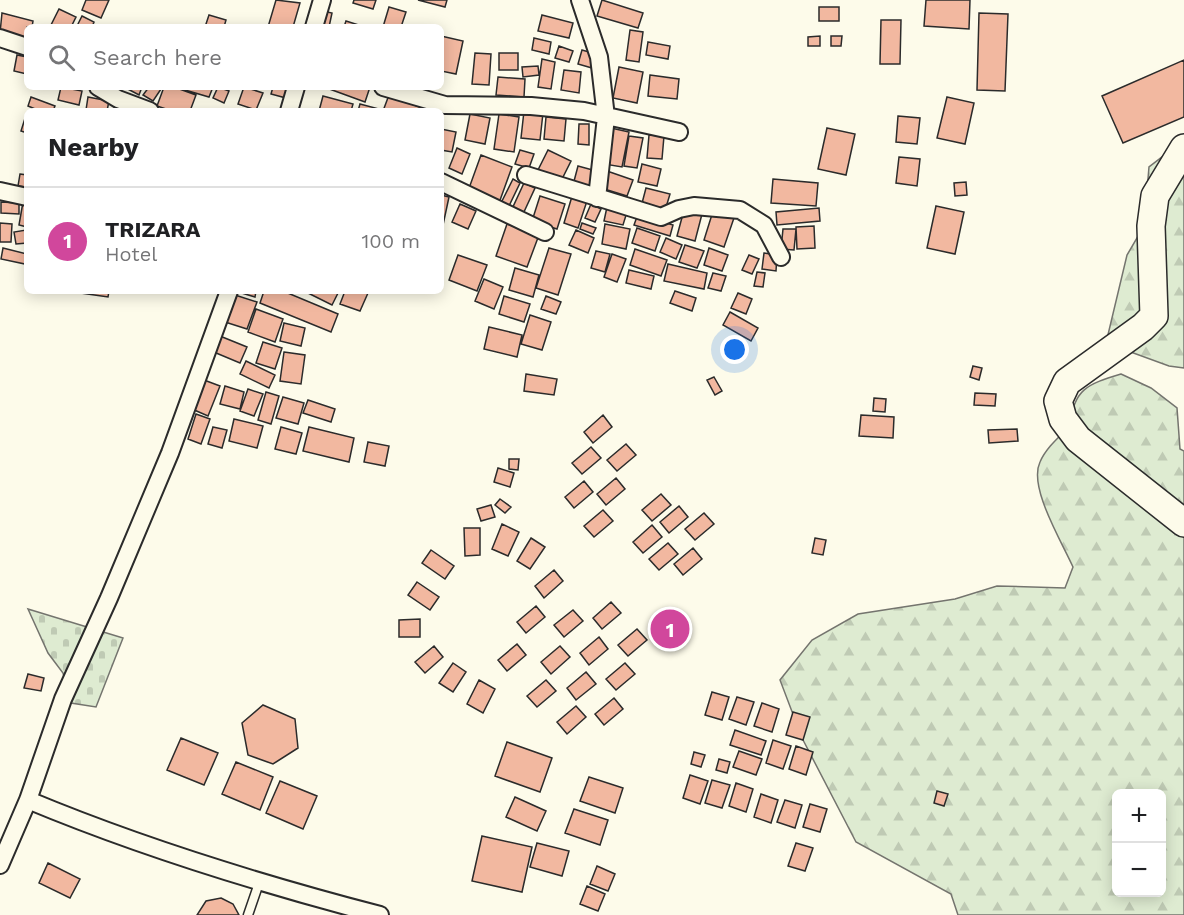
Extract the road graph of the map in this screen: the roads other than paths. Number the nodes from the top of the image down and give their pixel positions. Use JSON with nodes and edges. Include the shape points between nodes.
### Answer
{"nodes":[{"id":1,"x":322,"y":0,"type":"edge"},
{"id":2,"x":580,"y":0,"type":"edge"},
{"id":3,"x":315,"y":24,"type":"edge"},
{"id":4,"x":0,"y":38,"type":"edge"},
{"id":5,"x":24,"y":47,"type":"edge"},
{"id":6,"x":101,"y":90,"type":"edge"},
{"id":7,"x":295,"y":90,"type":"edge"},
{"id":8,"x":393,"y":90,"type":"edge"},
{"id":9,"x":118,"y":105,"type":"edge"},
{"id":10,"x":134,"y":108,"type":"edge"},
{"id":11,"x":291,"y":108,"type":"edge"},
{"id":12,"x":606,"y":117,"type":"junction"},
{"id":13,"x":679,"y":132,"type":"dead end"},
{"id":14,"x":1184,"y":148,"type":"edge"},
{"id":15,"x":526,"y":175,"type":"dead end"},
{"id":16,"x":444,"y":183,"type":"edge"},
{"id":17,"x":0,"y":191,"type":"edge"},
{"id":18,"x":24,"y":196,"type":"edge"},
{"id":19,"x":597,"y":198,"type":"junction"},
{"id":20,"x":545,"y":232,"type":"dead end"},
{"id":21,"x":781,"y":257,"type":"dead end"},
{"id":22,"x":228,"y":294,"type":"edge"},
{"id":23,"x":1184,"y":523,"type":"edge"},
{"id":24,"x":28,"y":800,"type":"junction"},
{"id":25,"x":0,"y":865,"type":"edge"},
{"id":26,"x":259,"y":883,"type":"junction"},
{"id":27,"x":249,"y":915,"type":"edge"},
{"id":28,"x":380,"y":915,"type":"edge"}],
"edges":[{"from":1,"to":3,"type":"street"},
{"from":2,"to":12,"type":"street","via":[[599,57]]},
{"from":4,"to":5,"type":"street"},
{"from":6,"to":9,"type":"street"},
{"from":7,"to":11,"type":"street"},
{"from":8,"to":12,"type":"street","via":[[445,105],[555,108]]},
{"from":9,"to":10,"type":"street"},
{"from":12,"to":13,"type":"street"},
{"from":12,"to":19,"type":"street"},
{"from":14,"to":23,"type":"main road","via":[[1155,196],[1151,226],[1154,316],[1067,382],[1058,401],[1063,420],[1078,440]]},
{"from":15,"to":19,"type":"street"},
{"from":16,"to":20,"type":"street"},
{"from":17,"to":18,"type":"street"},
{"from":19,"to":21,"type":"street","via":[[662,217],[694,206],[740,210],[764,225]]},
{"from":22,"to":24,"type":"street","via":[[170,453],[63,699]]},
{"from":24,"to":25,"type":"street"},
{"from":24,"to":26,"type":"street"},
{"from":26,"to":27,"type":"lane"},
{"from":26,"to":28,"type":"street"}]}
